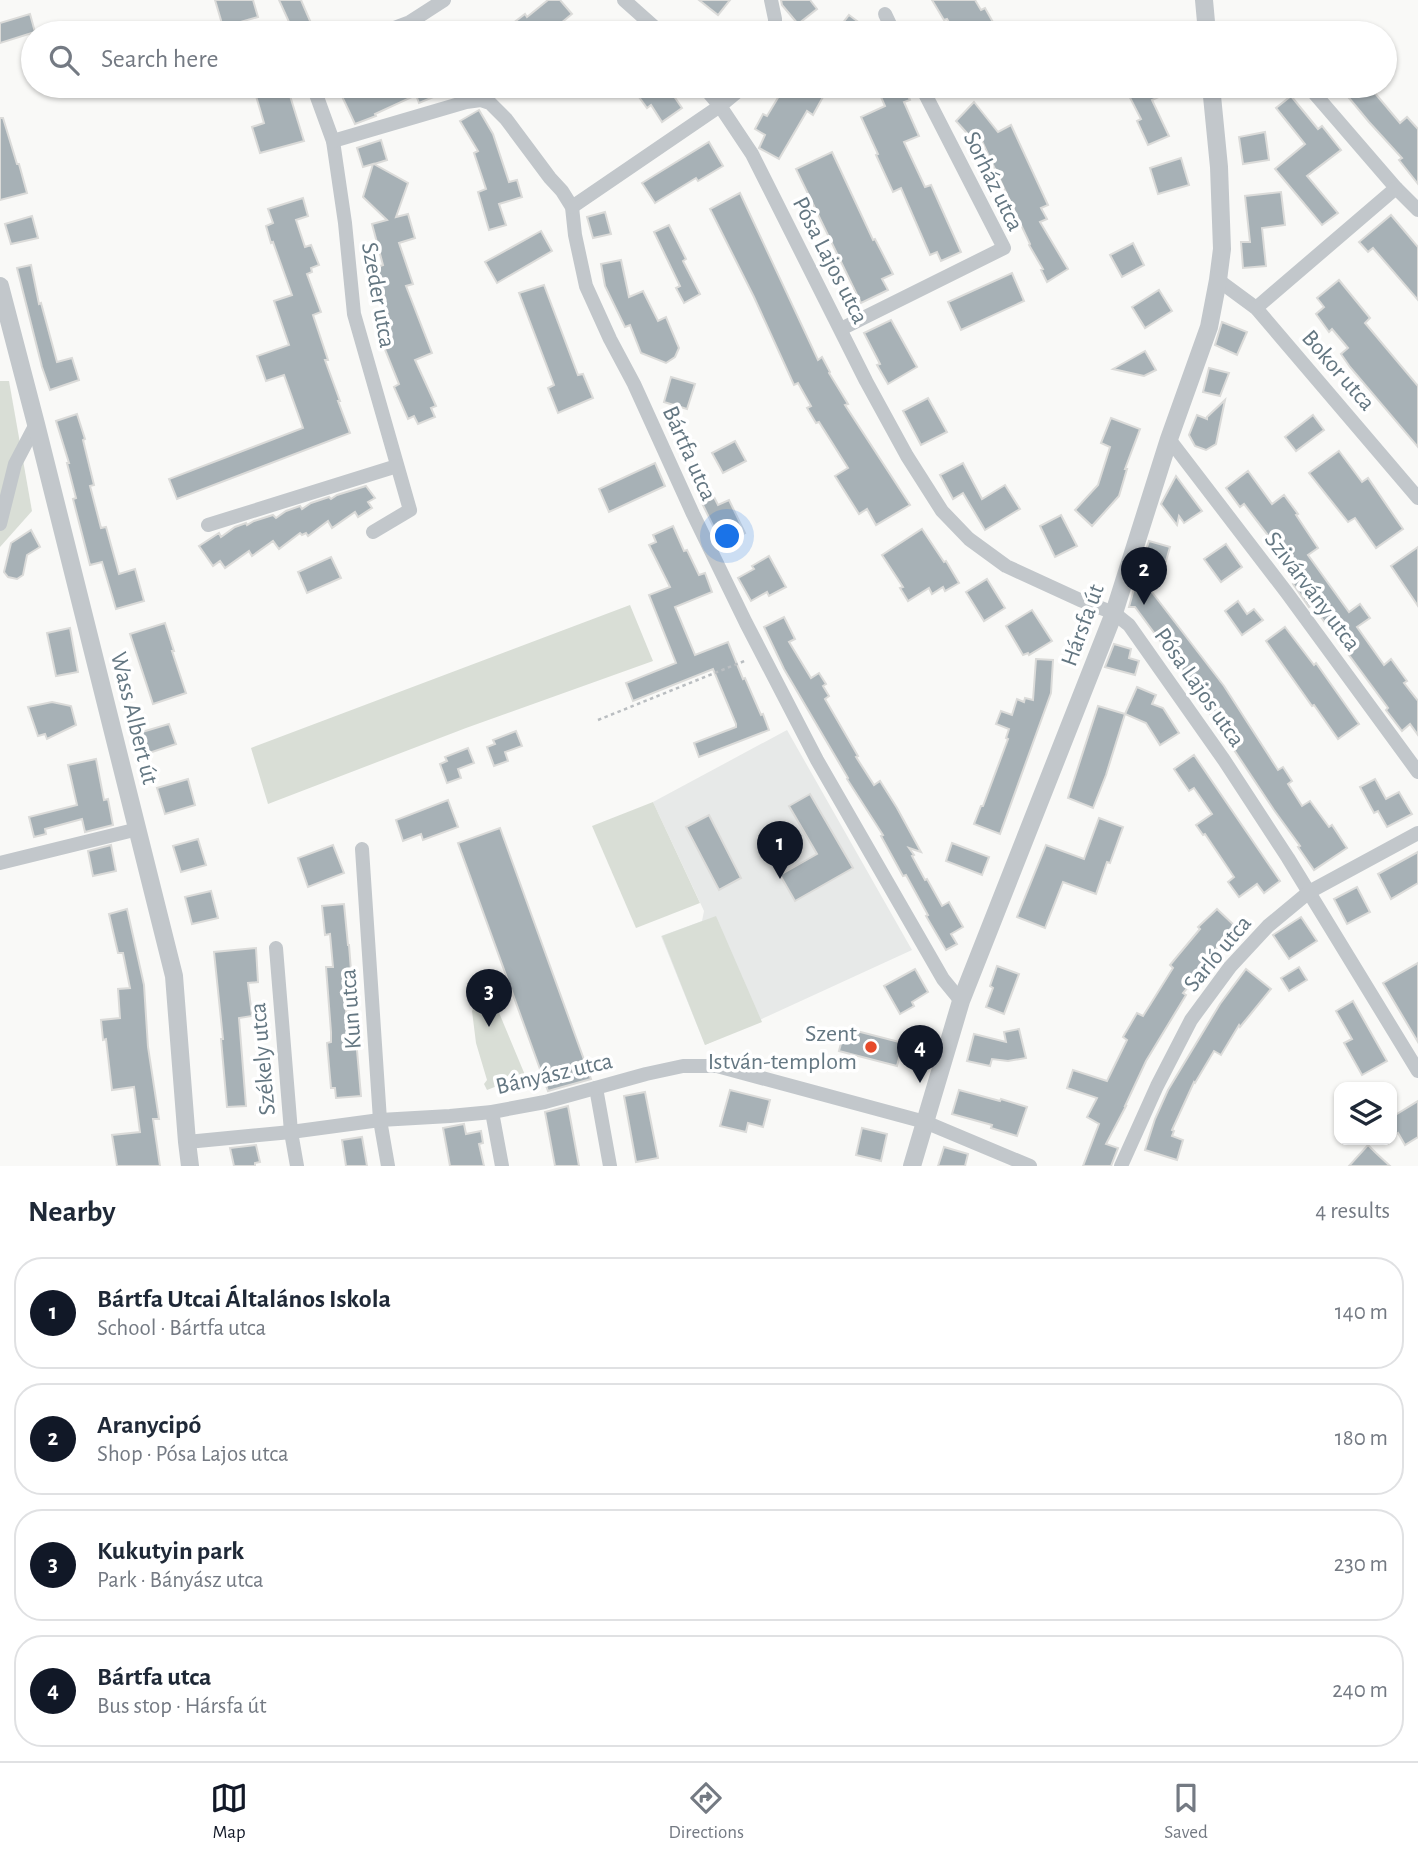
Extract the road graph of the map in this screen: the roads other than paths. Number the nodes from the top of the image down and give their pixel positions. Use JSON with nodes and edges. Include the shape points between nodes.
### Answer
{"nodes":[{"id":1,"x":444,"y":0,"type":"edge"},
{"id":2,"x":624,"y":0,"type":"edge"},
{"id":3,"x":771,"y":0,"type":"edge"},
{"id":4,"x":1204,"y":0,"type":"edge"},
{"id":5,"x":885,"y":14,"type":"dead end"},
{"id":6,"x":412,"y":21,"type":"edge"},
{"id":7,"x":648,"y":21,"type":"edge"},
{"id":8,"x":775,"y":21,"type":"edge"},
{"id":9,"x":888,"y":21,"type":"edge"},
{"id":10,"x":1206,"y":21,"type":"edge"},
{"id":11,"x":317,"y":98,"type":"edge"},
{"id":12,"x":713,"y":98,"type":"edge"},
{"id":13,"x":730,"y":98,"type":"edge"},
{"id":14,"x":927,"y":98,"type":"edge"},
{"id":15,"x":1212,"y":98,"type":"edge"},
{"id":16,"x":1318,"y":98,"type":"edge"},
{"id":17,"x":720,"y":106,"type":"junction"},
{"id":18,"x":333,"y":141,"type":"junction"},
{"id":19,"x":1396,"y":188,"type":"junction"},
{"id":20,"x":572,"y":207,"type":"junction"},
{"id":21,"x":1418,"y":210,"type":"edge"},
{"id":22,"x":1218,"y":281,"type":"junction"},
{"id":23,"x":0,"y":286,"type":"edge"},
{"id":24,"x":1256,"y":308,"type":"junction"},
{"id":25,"x":841,"y":329,"type":"junction"},
{"id":26,"x":36,"y":424,"type":"junction"},
{"id":27,"x":1169,"y":439,"type":"junction"},
{"id":28,"x":397,"y":466,"type":"junction"},
{"id":29,"x":1418,"y":498,"type":"edge"},
{"id":30,"x":0,"y":524,"type":"edge"},
{"id":31,"x":208,"y":525,"type":"dead end"},
{"id":32,"x":373,"y":532,"type":"dead end"},
{"id":33,"x":1114,"y":612,"type":"junction"},
{"id":34,"x":1418,"y":772,"type":"edge"},
{"id":35,"x":138,"y":829,"type":"junction"},
{"id":36,"x":1418,"y":833,"type":"edge"},
{"id":37,"x":362,"y":849,"type":"dead end"},
{"id":38,"x":0,"y":863,"type":"edge"},
{"id":39,"x":1310,"y":892,"type":"junction"},
{"id":40,"x":276,"y":948,"type":"dead end"},
{"id":41,"x":961,"y":1001,"type":"junction"},
{"id":42,"x":1418,"y":1071,"type":"edge"},
{"id":43,"x":596,"y":1088,"type":"junction"},
{"id":44,"x":492,"y":1112,"type":"junction"},
{"id":45,"x":380,"y":1120,"type":"junction"},
{"id":46,"x":925,"y":1122,"type":"junction"},
{"id":47,"x":291,"y":1132,"type":"junction"},
{"id":48,"x":187,"y":1142,"type":"junction"},
{"id":49,"x":190,"y":1166,"type":"edge"},
{"id":50,"x":297,"y":1166,"type":"edge"},
{"id":51,"x":388,"y":1166,"type":"edge"},
{"id":52,"x":502,"y":1166,"type":"edge"},
{"id":53,"x":610,"y":1166,"type":"edge"},
{"id":54,"x":912,"y":1166,"type":"edge"},
{"id":55,"x":1030,"y":1166,"type":"edge"},
{"id":56,"x":1121,"y":1166,"type":"edge"}],
"edges":[{"from":1,"to":6,"type":"street"},
{"from":2,"to":7,"type":"street"},
{"from":3,"to":8,"type":"street"},
{"from":4,"to":10,"type":"street"},
{"from":5,"to":9,"type":"street"},
{"from":11,"to":18,"type":"street","name":"Szeder utca"},
{"from":12,"to":17,"type":"street","name":"Pósa Lajos utca"},
{"from":13,"to":17,"type":"street"},
{"from":14,"to":25,"type":"street","name":"Sorház utca","via":[[1004,248]]},
{"from":15,"to":22,"type":"street","name":"Hársfa út","via":[[1222,249]]},
{"from":16,"to":19,"type":"street"},
{"from":17,"to":20,"type":"street"},
{"from":17,"to":25,"type":"street","name":"Pósa Lajos utca","via":[[752,154]]},
{"from":18,"to":20,"type":"street","name":"Bártfa utca","via":[[481,100],[506,119]]},
{"from":18,"to":28,"type":"street","name":"Szeder utca","via":[[354,314]]},
{"from":19,"to":21,"type":"street"},
{"from":19,"to":24,"type":"street"},
{"from":20,"to":41,"type":"street","name":"Bártfa utca","via":[[586,286],[693,514],[817,760],[943,979]]},
{"from":22,"to":24,"type":"street","name":"Bokor utca"},
{"from":22,"to":27,"type":"street","name":"Hársfa út","via":[[1209,327]]},
{"from":23,"to":26,"type":"street","name":"Wass Albert út"},
{"from":24,"to":29,"type":"street","name":"Bokor utca"},
{"from":25,"to":33,"type":"street","name":"Pósa Lajos utca","via":[[907,456],[942,511],[968,539],[1006,566]]},
{"from":26,"to":30,"type":"street","via":[[15,464]]},
{"from":26,"to":35,"type":"street","name":"Wass Albert út"},
{"from":27,"to":33,"type":"street","name":"Hársfa út"},
{"from":27,"to":34,"type":"street","name":"Szivárvány utca"},
{"from":28,"to":31,"type":"street"},
{"from":28,"to":32,"type":"street","name":"Szeder utca","via":[[410,510]]},
{"from":33,"to":39,"type":"street","name":"Pósa Lajos utca","via":[[1129,625],[1216,749]]},
{"from":33,"to":41,"type":"street","name":"Hársfa út"},
{"from":35,"to":38,"type":"street"},
{"from":35,"to":48,"type":"street","name":"Wass Albert út","via":[[174,976]]},
{"from":36,"to":39,"type":"street","name":"Sarló utca"},
{"from":37,"to":45,"type":"street","name":"Kun utca"},
{"from":39,"to":42,"type":"street","name":"Pósa Lajos utca"},
{"from":39,"to":56,"type":"street","name":"Sarló utca","via":[[1268,926],[1191,1020]]},
{"from":40,"to":47,"type":"street","name":"Székely utca"},
{"from":41,"to":46,"type":"street","name":"Hársfa út"},
{"from":43,"to":44,"type":"street","name":"Bányász utca"},
{"from":43,"to":46,"type":"street","name":"Bányász utca","via":[[683,1066],[717,1066]]},
{"from":43,"to":53,"type":"street"},
{"from":44,"to":45,"type":"street","name":"Bányász utca"},
{"from":44,"to":52,"type":"street"},
{"from":45,"to":47,"type":"street","name":"Bányász utca"},
{"from":45,"to":51,"type":"street","name":"Kun utca"},
{"from":46,"to":54,"type":"street","name":"Hársfa út"},
{"from":46,"to":55,"type":"street","name":"Bányász utca"},
{"from":47,"to":48,"type":"street","name":"Bányász utca"},
{"from":47,"to":50,"type":"street","name":"Székely utca"},
{"from":48,"to":49,"type":"street","name":"Wass Albert út"}]}
